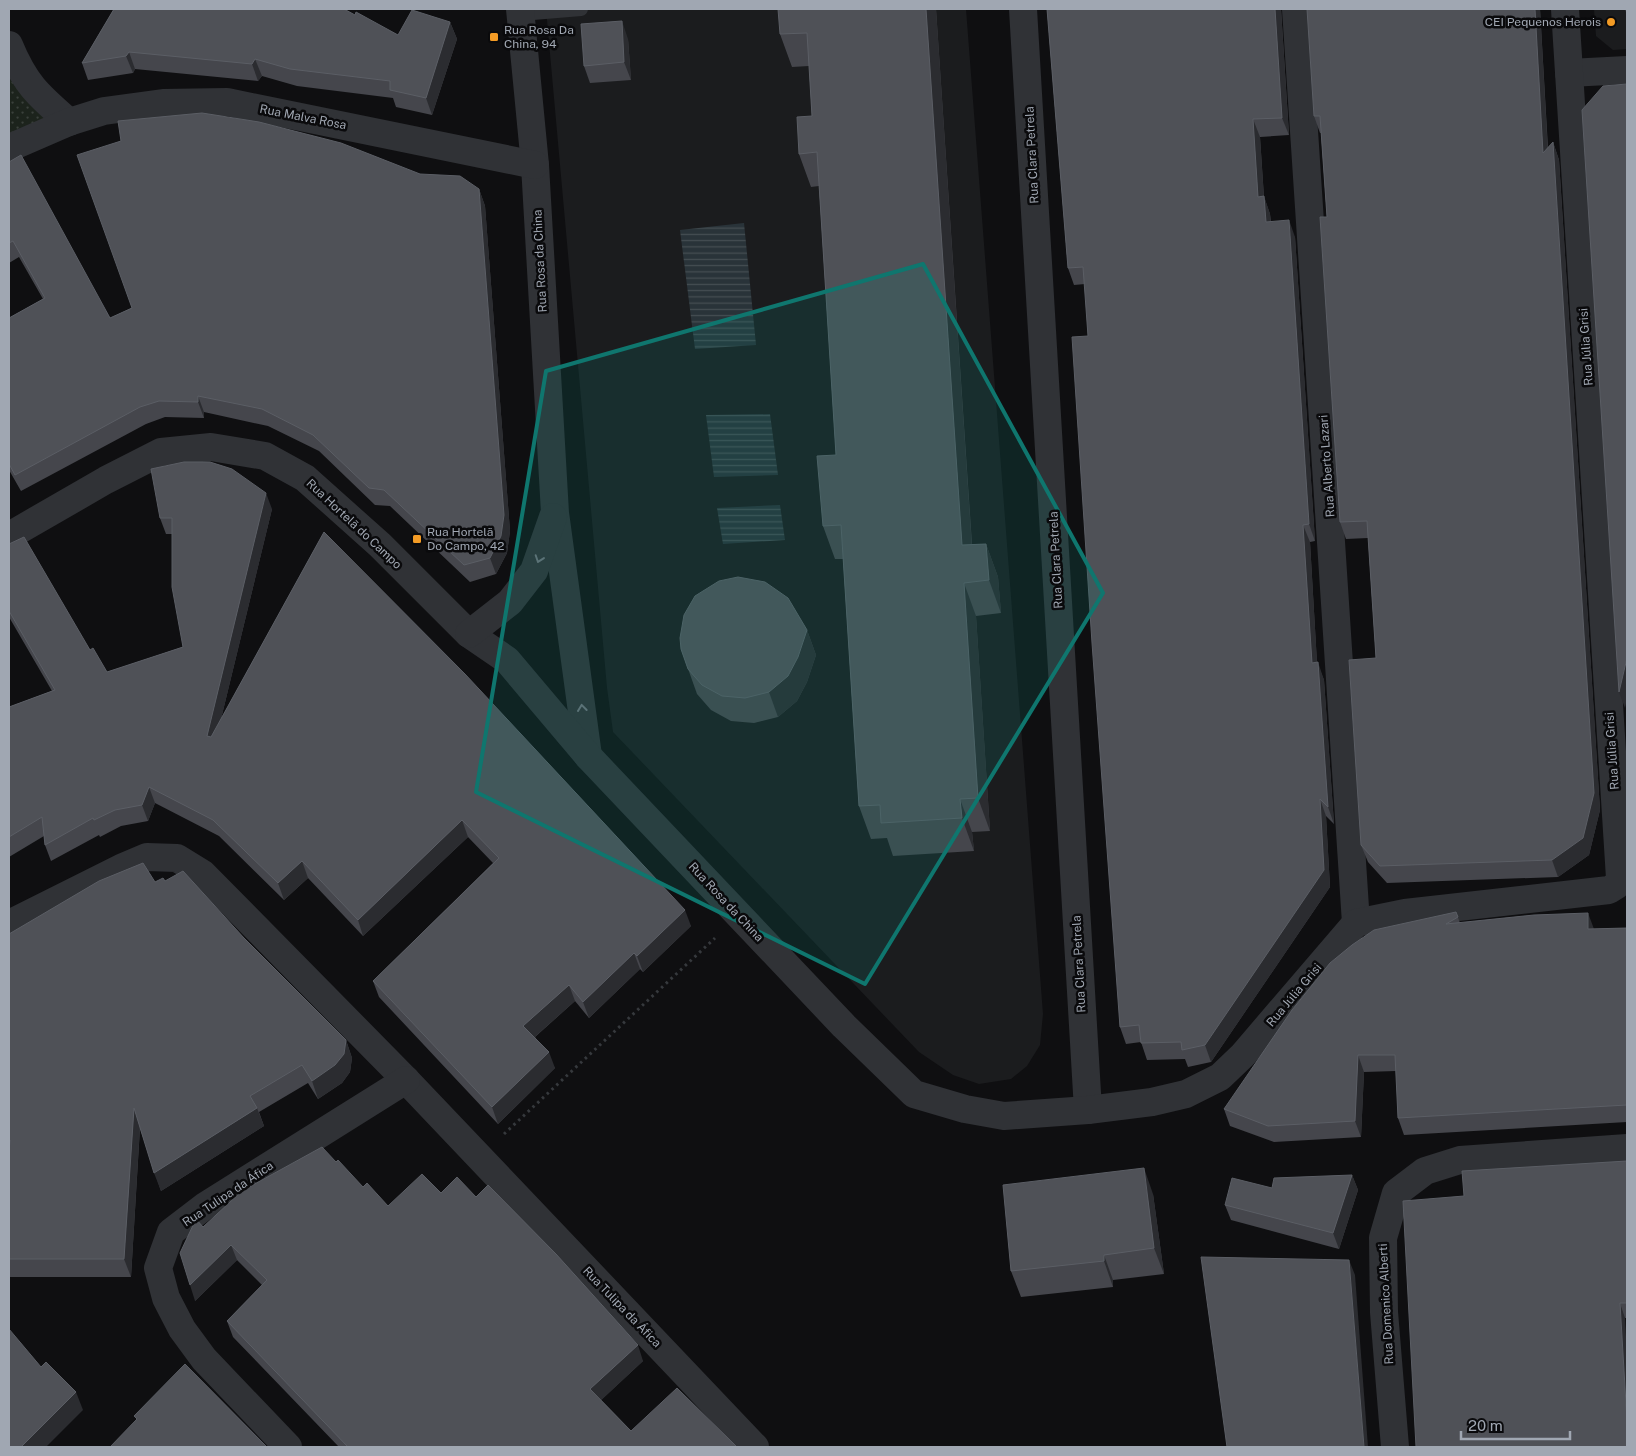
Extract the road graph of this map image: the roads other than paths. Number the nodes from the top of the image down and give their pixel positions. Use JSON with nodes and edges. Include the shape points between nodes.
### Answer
{"nodes":[{"id":1,"x":581,"y":9,"type":"edge"},
{"id":2,"x":1023,"y":9,"type":"edge"},
{"id":3,"x":1296,"y":9,"type":"edge"},
{"id":4,"x":1565,"y":9,"type":"edge"},
{"id":5,"x":520,"y":11,"type":"edge"},
{"id":6,"x":9,"y":45,"type":"edge"},
{"id":7,"x":1627,"y":70,"type":"edge"},
{"id":8,"x":1569,"y":73,"type":"junction"},
{"id":9,"x":69,"y":122,"type":"junction"},
{"id":10,"x":9,"y":148,"type":"edge"},
{"id":11,"x":535,"y":165,"type":"junction"},
{"id":12,"x":555,"y":513,"type":"junction"},
{"id":13,"x":9,"y":536,"type":"edge"},
{"id":14,"x":469,"y":634,"type":"junction"},
{"id":15,"x":588,"y":756,"type":"junction"},
{"id":16,"x":1356,"y":923,"type":"junction"},
{"id":17,"x":9,"y":924,"type":"edge"},
{"id":18,"x":406,"y":1080,"type":"junction"},
{"id":19,"x":1088,"y":1110,"type":"junction"},
{"id":20,"x":1627,"y":1148,"type":"edge"},
{"id":21,"x":288,"y":1447,"type":"edge"},
{"id":22,"x":755,"y":1447,"type":"edge"},
{"id":23,"x":1395,"y":1447,"type":"edge"}],
"edges":[{"from":1,"to":5,"type":"lane"},
{"from":2,"to":19,"type":"street","name":"Rua Clara Petrela"},
{"from":3,"to":16,"type":"street","name":"Rua Alberto Lazari"},
{"from":4,"to":8,"type":"street","name":"Rua Júlia Grisi"},
{"from":5,"to":11,"type":"street","name":"Rua Rosa da China"},
{"from":6,"to":9,"type":"street","via":[[20,72],[34,92]]},
{"from":7,"to":8,"type":"street"},
{"from":8,"to":16,"type":"street","name":"Rua Júlia Grisi","via":[[1620,878],[1617,885],[1609,890],[1405,913]]},
{"from":9,"to":10,"type":"street","name":"Rua Malva Rosa"},
{"from":9,"to":11,"type":"street","name":"Rua Malva Rosa","via":[[104,111],[163,103],[227,102]]},
{"from":11,"to":12,"type":"street","name":"Rua Rosa da China"},
{"from":12,"to":14,"type":"street","name":"Rua Rosa da China","one_way":true,"via":[[534,571],[510,602]]},
{"from":15,"to":12,"type":"street","name":"Rua Rosa da China","one_way":true},
{"from":13,"to":14,"type":"street","name":"Rua Hortelã do Campo","via":[[161,452],[211,447],[265,456],[305,478],[380,545]]},
{"from":14,"to":15,"type":"street","name":"Rua Hortelã do Campo","via":[[507,660]]},
{"from":15,"to":19,"type":"street","name":"Rua Rosa da China","via":[[844,1026],[914,1094],[1004,1116]]},
{"from":16,"to":19,"type":"street","name":"Rua Júlia Grisi","via":[[1243,1055],[1220,1077],[1186,1094]]},
{"from":17,"to":18,"type":"street","name":"Rua Tulipa da Áfica","via":[[148,857],[177,858],[203,874],[237,906]]},
{"from":18,"to":21,"type":"street","name":"Rua Tulipa da Áfica","via":[[205,1206],[171,1232],[158,1268],[166,1298],[188,1337],[204,1359]]},
{"from":18,"to":22,"type":"street","name":"Rua Tulipa da Áfica"},
{"from":20,"to":23,"type":"street","name":"Rua Domenico Alberti","via":[[1460,1160],[1425,1171],[1396,1194],[1383,1238],[1384,1312]]}]}
